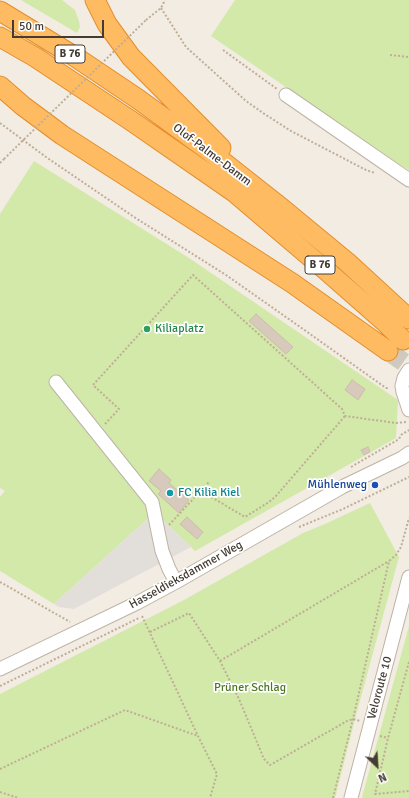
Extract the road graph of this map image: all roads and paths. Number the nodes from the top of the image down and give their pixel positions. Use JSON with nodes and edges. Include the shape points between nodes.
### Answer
{"nodes":[{"id":1,"x":95,"y":0,"type":"edge"},
{"id":2,"x":165,"y":0,"type":"edge"},
{"id":3,"x":161,"y":8,"type":"junction"},
{"id":4,"x":0,"y":11,"type":"edge"},
{"id":5,"x":0,"y":37,"type":"edge"},
{"id":6,"x":0,"y":41,"type":"edge"},
{"id":7,"x":223,"y":50,"type":"dead end"},
{"id":8,"x":390,"y":55,"type":"dead end"},
{"id":9,"x":35,"y":56,"type":"junction"},
{"id":10,"x":409,"y":57,"type":"edge"},
{"id":11,"x":0,"y":86,"type":"edge"},
{"id":12,"x":286,"y":95,"type":"joint"},
{"id":13,"x":0,"y":123,"type":"edge"},
{"id":14,"x":0,"y":163,"type":"edge"},
{"id":15,"x":378,"y":174,"type":"dead end"},
{"id":16,"x":409,"y":180,"type":"edge"},
{"id":17,"x":278,"y":206,"type":"junction"},
{"id":18,"x":409,"y":319,"type":"edge"},
{"id":19,"x":409,"y":370,"type":"edge"},
{"id":20,"x":56,"y":382,"type":"dead end"},
{"id":21,"x":402,"y":386,"type":"junction"},
{"id":22,"x":409,"y":410,"type":"edge"},
{"id":23,"x":346,"y":416,"type":"junction"},
{"id":24,"x":409,"y":422,"type":"edge"},
{"id":25,"x":409,"y":430,"type":"edge"},
{"id":26,"x":97,"y":434,"type":"junction"},
{"id":27,"x":399,"y":439,"type":"dead end"},
{"id":28,"x":409,"y":453,"type":"edge"},
{"id":29,"x":409,"y":477,"type":"edge"},
{"id":30,"x":209,"y":482,"type":"dead end"},
{"id":31,"x":201,"y":491,"type":"junction"},
{"id":32,"x":409,"y":518,"type":"edge"},
{"id":33,"x":319,"y":519,"type":"dead end"},
{"id":34,"x":158,"y":534,"type":"junction"},
{"id":35,"x":388,"y":561,"type":"junction"},
{"id":36,"x":409,"y":577,"type":"edge"},
{"id":37,"x":0,"y":582,"type":"edge"},
{"id":38,"x":176,"y":582,"type":"junction"},
{"id":39,"x":61,"y":617,"type":"dead end"},
{"id":40,"x":150,"y":632,"type":"junction"},
{"id":41,"x":220,"y":661,"type":"junction"},
{"id":42,"x":409,"y":662,"type":"edge"},
{"id":43,"x":0,"y":669,"type":"edge"},
{"id":44,"x":408,"y":671,"type":"edge"},
{"id":45,"x":0,"y":686,"type":"edge"},
{"id":46,"x":353,"y":719,"type":"junction"},
{"id":47,"x":371,"y":723,"type":"junction"},
{"id":48,"x":198,"y":736,"type":"junction"},
{"id":49,"x":0,"y":770,"type":"edge"},
{"id":50,"x":409,"y":791,"type":"edge"},
{"id":51,"x":0,"y":792,"type":"edge"},
{"id":52,"x":18,"y":798,"type":"edge"},
{"id":53,"x":210,"y":798,"type":"edge"},
{"id":54,"x":333,"y":798,"type":"edge"},
{"id":55,"x":351,"y":798,"type":"edge"}],
"edges":[{"from":1,"to":17,"type":"highway","via":[[107,24],[131,57]]},
{"from":2,"to":3,"type":"path"},
{"from":3,"to":14,"type":"path","bridge":true},
{"from":3,"to":15,"type":"path","via":[[186,47],[257,109],[291,131]]},
{"from":4,"to":17,"type":"highway","name":"Olof-Palme-Damm","number":"B 76","via":[[138,99]]},
{"from":5,"to":9,"type":"highway","name":"Olof-Palme-Damm","number":"B 76"},
{"from":6,"to":9,"type":"highway"},
{"from":7,"to":12,"type":"path"},
{"from":8,"to":10,"type":"path"},
{"from":9,"to":11,"type":"highway","name":"Olof-Palme-Damm","number":"B 76","via":[[234,192],[385,322],[396,346],[292,283],[62,135]]},
{"from":12,"to":16,"type":"street"},
{"from":13,"to":21,"type":"path","via":[[134,217],[226,275],[386,388]]},
{"from":17,"to":18,"type":"highway","name":"Olof-Palme-Damm","number":"B 76","via":[[347,262]]},
{"from":19,"to":21,"type":"street"},
{"from":20,"to":26,"type":"street"},
{"from":21,"to":22,"type":"street"},
{"from":23,"to":24,"type":"path","via":[[396,423]]},
{"from":23,"to":26,"type":"path","via":[[342,409],[193,275],[93,385],[119,409]]},
{"from":23,"to":31,"type":"path","via":[[270,502],[245,517]]},
{"from":25,"to":27,"type":"path"},
{"from":26,"to":34,"type":"street","via":[[152,502]]},
{"from":28,"to":38,"type":"street","name":"Hasseldieksdammer Weg","via":[[318,501]]},
{"from":29,"to":33,"type":"path"},
{"from":30,"to":31,"type":"path"},
{"from":31,"to":34,"type":"path"},
{"from":32,"to":35,"type":"path","via":[[401,547]]},
{"from":34,"to":38,"type":"street","via":[[162,551]]},
{"from":35,"to":41,"type":"path"},
{"from":35,"to":46,"type":"path"},
{"from":36,"to":47,"type":"street","name":"Veloroute 10"},
{"from":37,"to":39,"type":"path"},
{"from":38,"to":43,"type":"street","name":"Hasseldieksdammer Weg"},
{"from":40,"to":41,"type":"path","via":[[189,612]]},
{"from":40,"to":45,"type":"path","via":[[142,616]]},
{"from":40,"to":48,"type":"path"},
{"from":41,"to":46,"type":"path","via":[[264,759],[270,765]]},
{"from":42,"to":44,"type":"path"},
{"from":44,"to":50,"type":"path","via":[[375,794]]},
{"from":46,"to":47,"type":"path"},
{"from":46,"to":54,"type":"path"},
{"from":47,"to":55,"type":"street","name":"Veloroute 10"},
{"from":48,"to":49,"type":"path","via":[[125,710]]},
{"from":48,"to":53,"type":"path","via":[[217,774]]},
{"from":51,"to":52,"type":"path"}]}
